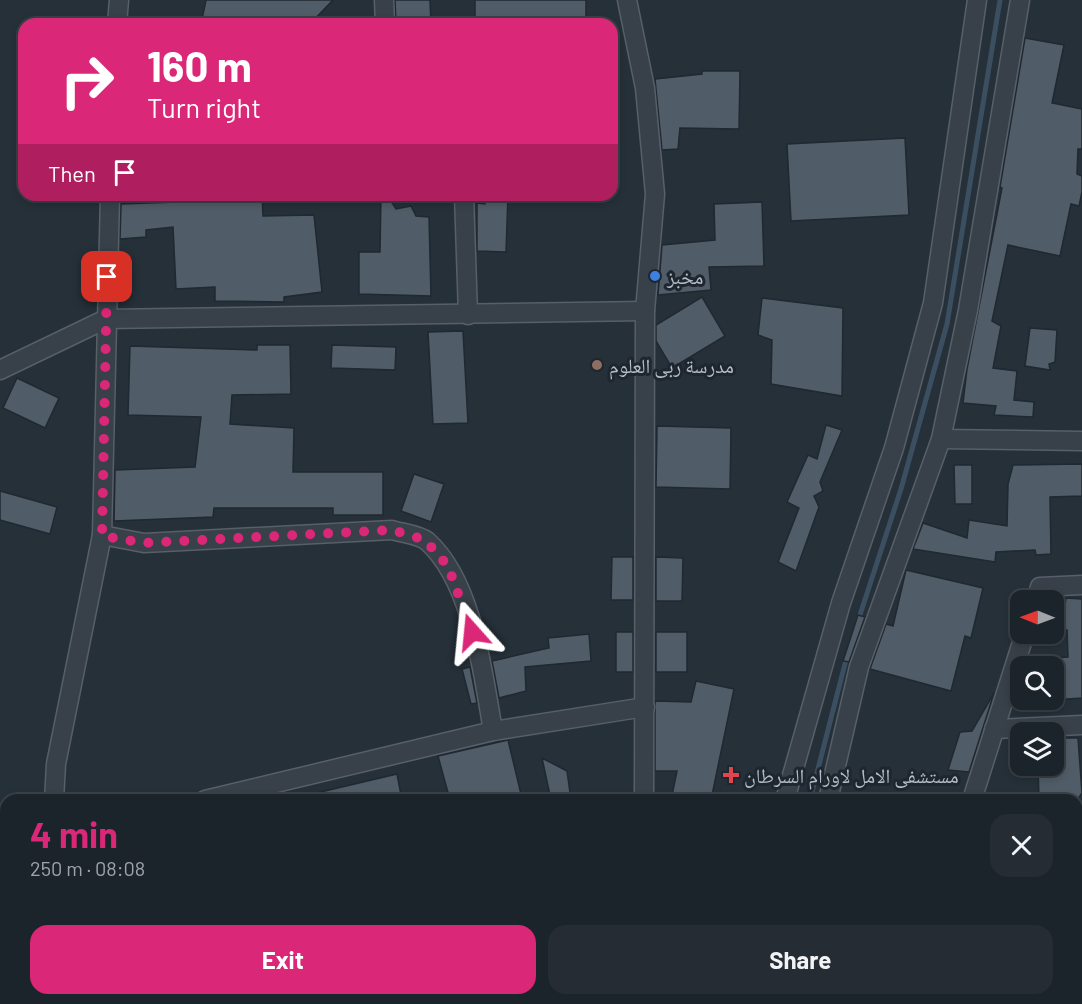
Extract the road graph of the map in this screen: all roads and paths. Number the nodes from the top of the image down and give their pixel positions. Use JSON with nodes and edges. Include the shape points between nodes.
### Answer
{"nodes":[{"id":1,"x":119,"y":0,"type":"edge"},
{"id":2,"x":384,"y":0,"type":"edge"},
{"id":3,"x":627,"y":0,"type":"edge"},
{"id":4,"x":977,"y":0,"type":"edge"},
{"id":5,"x":1020,"y":0,"type":"edge"},
{"id":6,"x":118,"y":18,"type":"edge"},
{"id":7,"x":385,"y":18,"type":"edge"},
{"id":8,"x":110,"y":201,"type":"edge"},
{"id":9,"x":464,"y":201,"type":"edge"},
{"id":10,"x":645,"y":311,"type":"junction"},
{"id":11,"x":468,"y":315,"type":"junction"},
{"id":12,"x":106,"y":319,"type":"junction"},
{"id":13,"x":0,"y":370,"type":"edge"},
{"id":14,"x":941,"y":439,"type":"junction"},
{"id":15,"x":1082,"y":441,"type":"edge"},
{"id":16,"x":102,"y":536,"type":"junction"},
{"id":17,"x":1082,"y":585,"type":"edge"},
{"id":18,"x":1039,"y":590,"type":"edge"},
{"id":19,"x":1021,"y":644,"type":"edge"},
{"id":20,"x":645,"y":706,"type":"junction"},
{"id":21,"x":1082,"y":725,"type":"edge"},
{"id":22,"x":993,"y":729,"type":"junction"},
{"id":23,"x":493,"y":731,"type":"junction"},
{"id":24,"x":54,"y":794,"type":"edge"},
{"id":25,"x":230,"y":794,"type":"edge"},
{"id":26,"x":644,"y":794,"type":"edge"},
{"id":27,"x":787,"y":794,"type":"edge"},
{"id":28,"x":829,"y":794,"type":"edge"},
{"id":29,"x":974,"y":794,"type":"edge"}],
"edges":[{"from":1,"to":6,"type":"street"},
{"from":2,"to":7,"type":"street"},
{"from":3,"to":10,"type":"street","via":[[645,88],[655,194]]},
{"from":4,"to":27,"type":"street","via":[[933,303],[894,448],[841,603]]},
{"from":5,"to":14,"type":"street","via":[[968,310]]},
{"from":8,"to":12,"type":"street"},
{"from":9,"to":11,"type":"street"},
{"from":10,"to":11,"type":"street"},
{"from":10,"to":20,"type":"street"},
{"from":11,"to":12,"type":"street"},
{"from":12,"to":13,"type":"street"},
{"from":12,"to":16,"type":"street"},
{"from":14,"to":15,"type":"street"},
{"from":14,"to":28,"type":"street","via":[[858,667]]},
{"from":16,"to":23,"type":"street","via":[[144,543],[392,530],[425,540],[448,566],[466,610]]},
{"from":16,"to":24,"type":"street","via":[[56,764]]},
{"from":17,"to":18,"type":"street"},
{"from":19,"to":22,"type":"street"},
{"from":20,"to":23,"type":"street"},
{"from":20,"to":26,"type":"street"},
{"from":21,"to":22,"type":"street"},
{"from":22,"to":29,"type":"street"},
{"from":23,"to":25,"type":"street"}]}
